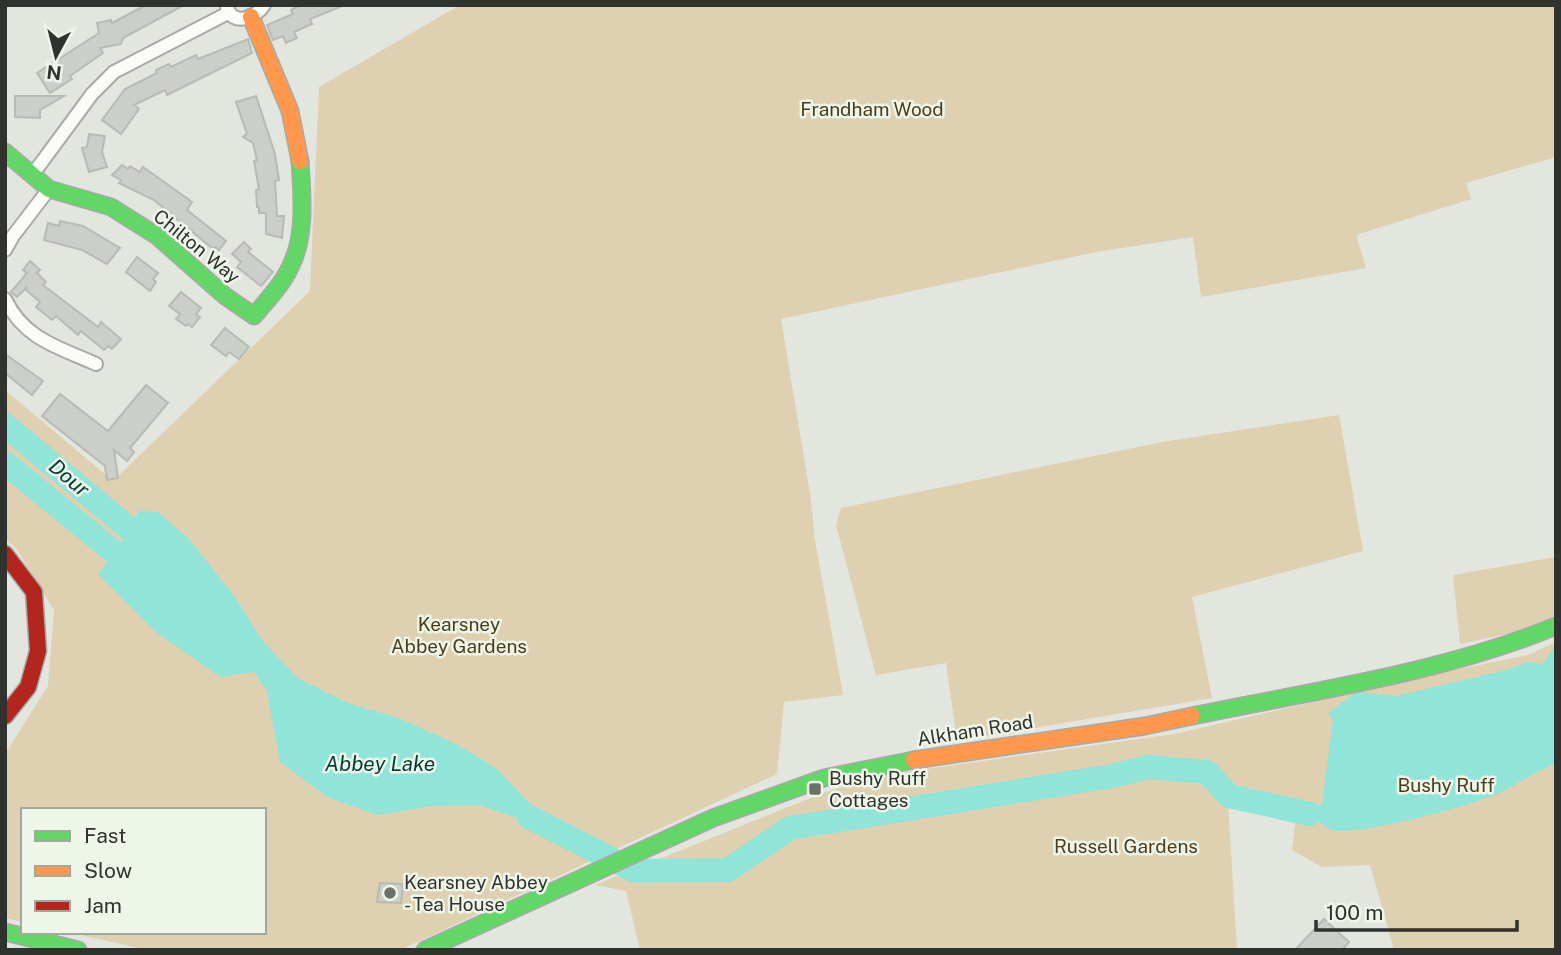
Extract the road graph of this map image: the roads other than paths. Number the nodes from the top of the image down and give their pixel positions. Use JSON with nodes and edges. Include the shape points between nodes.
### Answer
{"nodes":[{"id":1,"x":264,"y":5,"type":"edge"},
{"id":2,"x":228,"y":9,"type":"edge"},
{"id":3,"x":251,"y":17,"type":"junction"},
{"id":4,"x":5,"y":152,"type":"edge"},
{"id":5,"x":33,"y":173,"type":"junction"},
{"id":6,"x":49,"y":189,"type":"junction"},
{"id":7,"x":5,"y":250,"type":"edge"},
{"id":8,"x":5,"y":299,"type":"edge"},
{"id":9,"x":96,"y":364,"type":"dead end"},
{"id":10,"x":5,"y":554,"type":"edge"},
{"id":11,"x":1556,"y":626,"type":"edge"},
{"id":12,"x":5,"y":716,"type":"edge"},
{"id":13,"x":5,"y":932,"type":"edge"},
{"id":14,"x":78,"y":950,"type":"edge"},
{"id":15,"x":425,"y":950,"type":"edge"}],
"edges":[{"from":1,"to":3,"type":"street"},
{"from":2,"to":3,"type":"street","via":[[233,18]]},
{"from":2,"to":5,"type":"street","via":[[114,72]]},
{"from":3,"to":6,"type":"street","name":"Chilton Way","via":[[291,114],[301,174],[296,255],[282,282],[254,316],[157,236],[110,207]]},
{"from":4,"to":5,"type":"street","name":"Chilton Way"},
{"from":5,"to":6,"type":"street","name":"Chilton Way"},
{"from":6,"to":7,"type":"street"},
{"from":8,"to":9,"type":"street","via":[[13,316],[33,336]]},
{"from":10,"to":12,"type":"street","via":[[34,592],[38,651],[28,687]]},
{"from":11,"to":15,"type":"street","name":"Alkham Road","via":[[1422,668],[1145,726],[824,778],[659,841]]},
{"from":13,"to":14,"type":"street"}]}
